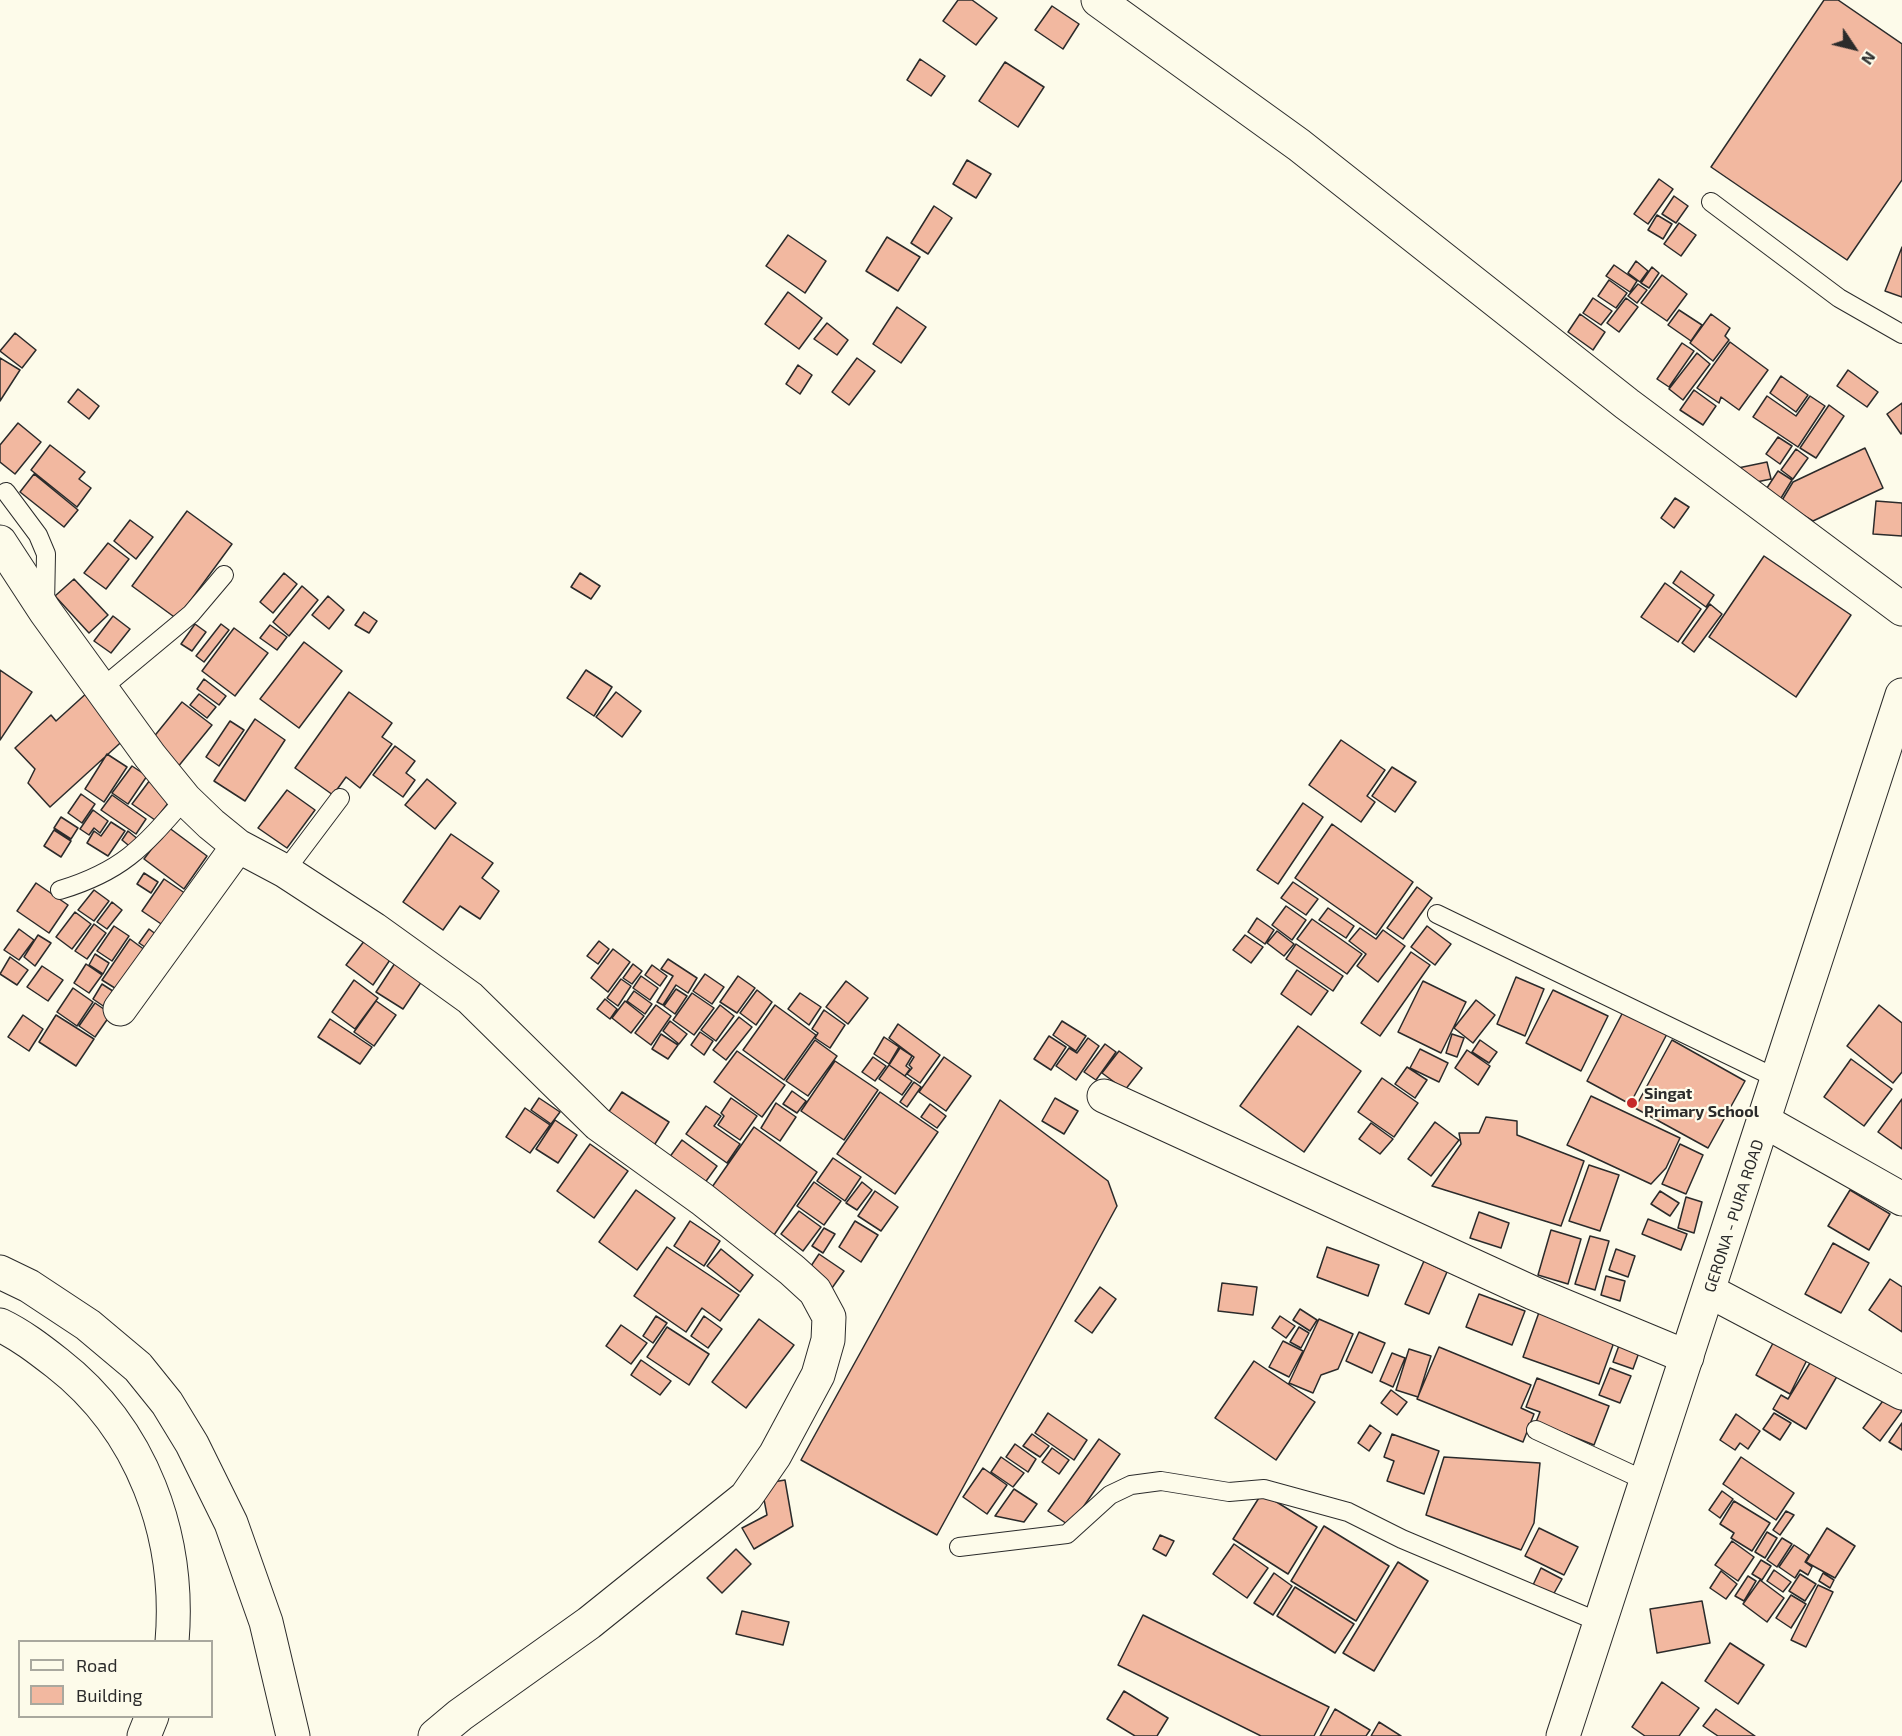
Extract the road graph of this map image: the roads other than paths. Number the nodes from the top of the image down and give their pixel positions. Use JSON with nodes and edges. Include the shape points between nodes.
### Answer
{"nodes":[{"id":1,"x":1098,"y":0,"type":"edge"},
{"id":2,"x":1711,"y":202,"type":"dead end"},
{"id":3,"x":1902,"y":334,"type":"edge"},
{"id":4,"x":6,"y":492,"type":"dead end"},
{"id":5,"x":0,"y":543,"type":"edge"},
{"id":6,"x":224,"y":575,"type":"dead end"},
{"id":7,"x":1902,"y":609,"type":"edge"},
{"id":8,"x":45,"y":611,"type":"junction"},
{"id":9,"x":102,"y":688,"type":"junction"},
{"id":10,"x":1902,"y":695,"type":"edge"},
{"id":11,"x":340,"y":798,"type":"dead end"},
{"id":12,"x":184,"y":799,"type":"junction"},
{"id":13,"x":238,"y":846,"type":"junction"},
{"id":14,"x":285,"y":871,"type":"junction"},
{"id":15,"x":60,"y":890,"type":"dead end"},
{"id":16,"x":1437,"y":914,"type":"dead end"},
{"id":17,"x":120,"y":1010,"type":"dead end"},
{"id":18,"x":1778,"y":1079,"type":"junction"},
{"id":19,"x":1104,"y":1096,"type":"dead end"},
{"id":20,"x":1764,"y":1121,"type":"junction"},
{"id":21,"x":1902,"y":1199,"type":"edge"},
{"id":22,"x":0,"y":1272,"type":"edge"},
{"id":23,"x":1709,"y":1291,"type":"junction"},
{"id":24,"x":0,"y":1325,"type":"edge"},
{"id":25,"x":1687,"y":1358,"type":"junction"},
{"id":26,"x":1902,"y":1393,"type":"edge"},
{"id":27,"x":1536,"y":1430,"type":"dead end"},
{"id":28,"x":1646,"y":1481,"type":"junction"},
{"id":29,"x":959,"y":1547,"type":"dead end"},
{"id":30,"x":1599,"y":1622,"type":"junction"},
{"id":31,"x":172,"y":1640,"type":"edge"},
{"id":32,"x":151,"y":1718,"type":"edge"},
{"id":33,"x":144,"y":1736,"type":"edge"},
{"id":34,"x":293,"y":1736,"type":"edge"},
{"id":35,"x":435,"y":1736,"type":"edge"},
{"id":36,"x":1563,"y":1736,"type":"edge"}],
"edges":[{"from":1,"to":7,"type":"main road","via":[[1299,145],[1627,404]]},
{"from":2,"to":3,"type":"lane","via":[[1839,298]]},
{"from":4,"to":8,"type":"lane","via":[[38,535],[46,554]]},
{"from":5,"to":8,"type":"main road"},
{"from":6,"to":9,"type":"lane","via":[[191,614]]},
{"from":8,"to":9,"type":"main road"},
{"from":9,"to":12,"type":"main road"},
{"from":10,"to":18,"type":"main road","name":"GERONA - PURA ROAD"},
{"from":11,"to":14,"type":"lane"},
{"from":12,"to":13,"type":"main road"},
{"from":12,"to":15,"type":"lane","via":[[148,842],[121,864],[92,880]]},
{"from":13,"to":14,"type":"main road"},
{"from":13,"to":17,"type":"main road"},
{"from":14,"to":35,"type":"main road","via":[[470,998],[598,1124],[792,1270],[815,1291],[829,1317],[828,1340],[818,1375],[775,1455],[746,1497],[589,1623]]},
{"from":16,"to":18,"type":"lane"},
{"from":18,"to":20,"type":"main road","name":"GERONA - PURA ROAD"},
{"from":19,"to":25,"type":"main road","via":[[1533,1293]]},
{"from":20,"to":21,"type":"main road"},
{"from":20,"to":23,"type":"main road","name":"GERONA - PURA ROAD"},
{"from":22,"to":34,"type":"main road","via":[[88,1325],[138,1368],[167,1402],[231,1523],[266,1622]]},
{"from":23,"to":25,"type":"main road","name":"GERONA - PURA ROAD"},
{"from":23,"to":26,"type":"main road"},
{"from":24,"to":31,"type":"main road","via":[[75,1376],[122,1430],[152,1489],[169,1550]]},
{"from":25,"to":28,"type":"main road","name":"GERONA - PURA ROAD"},
{"from":27,"to":28,"type":"lane"},
{"from":28,"to":30,"type":"main road","name":"GERONA - PURA ROAD"},
{"from":29,"to":30,"type":"lane","via":[[1067,1534],[1110,1495],[1131,1485],[1161,1482],[1229,1492],[1264,1489],[1348,1512],[1402,1539]]},
{"from":30,"to":36,"type":"main road","name":"GERONA - PURA ROAD"},
{"from":32,"to":33,"type":"main road"}]}
